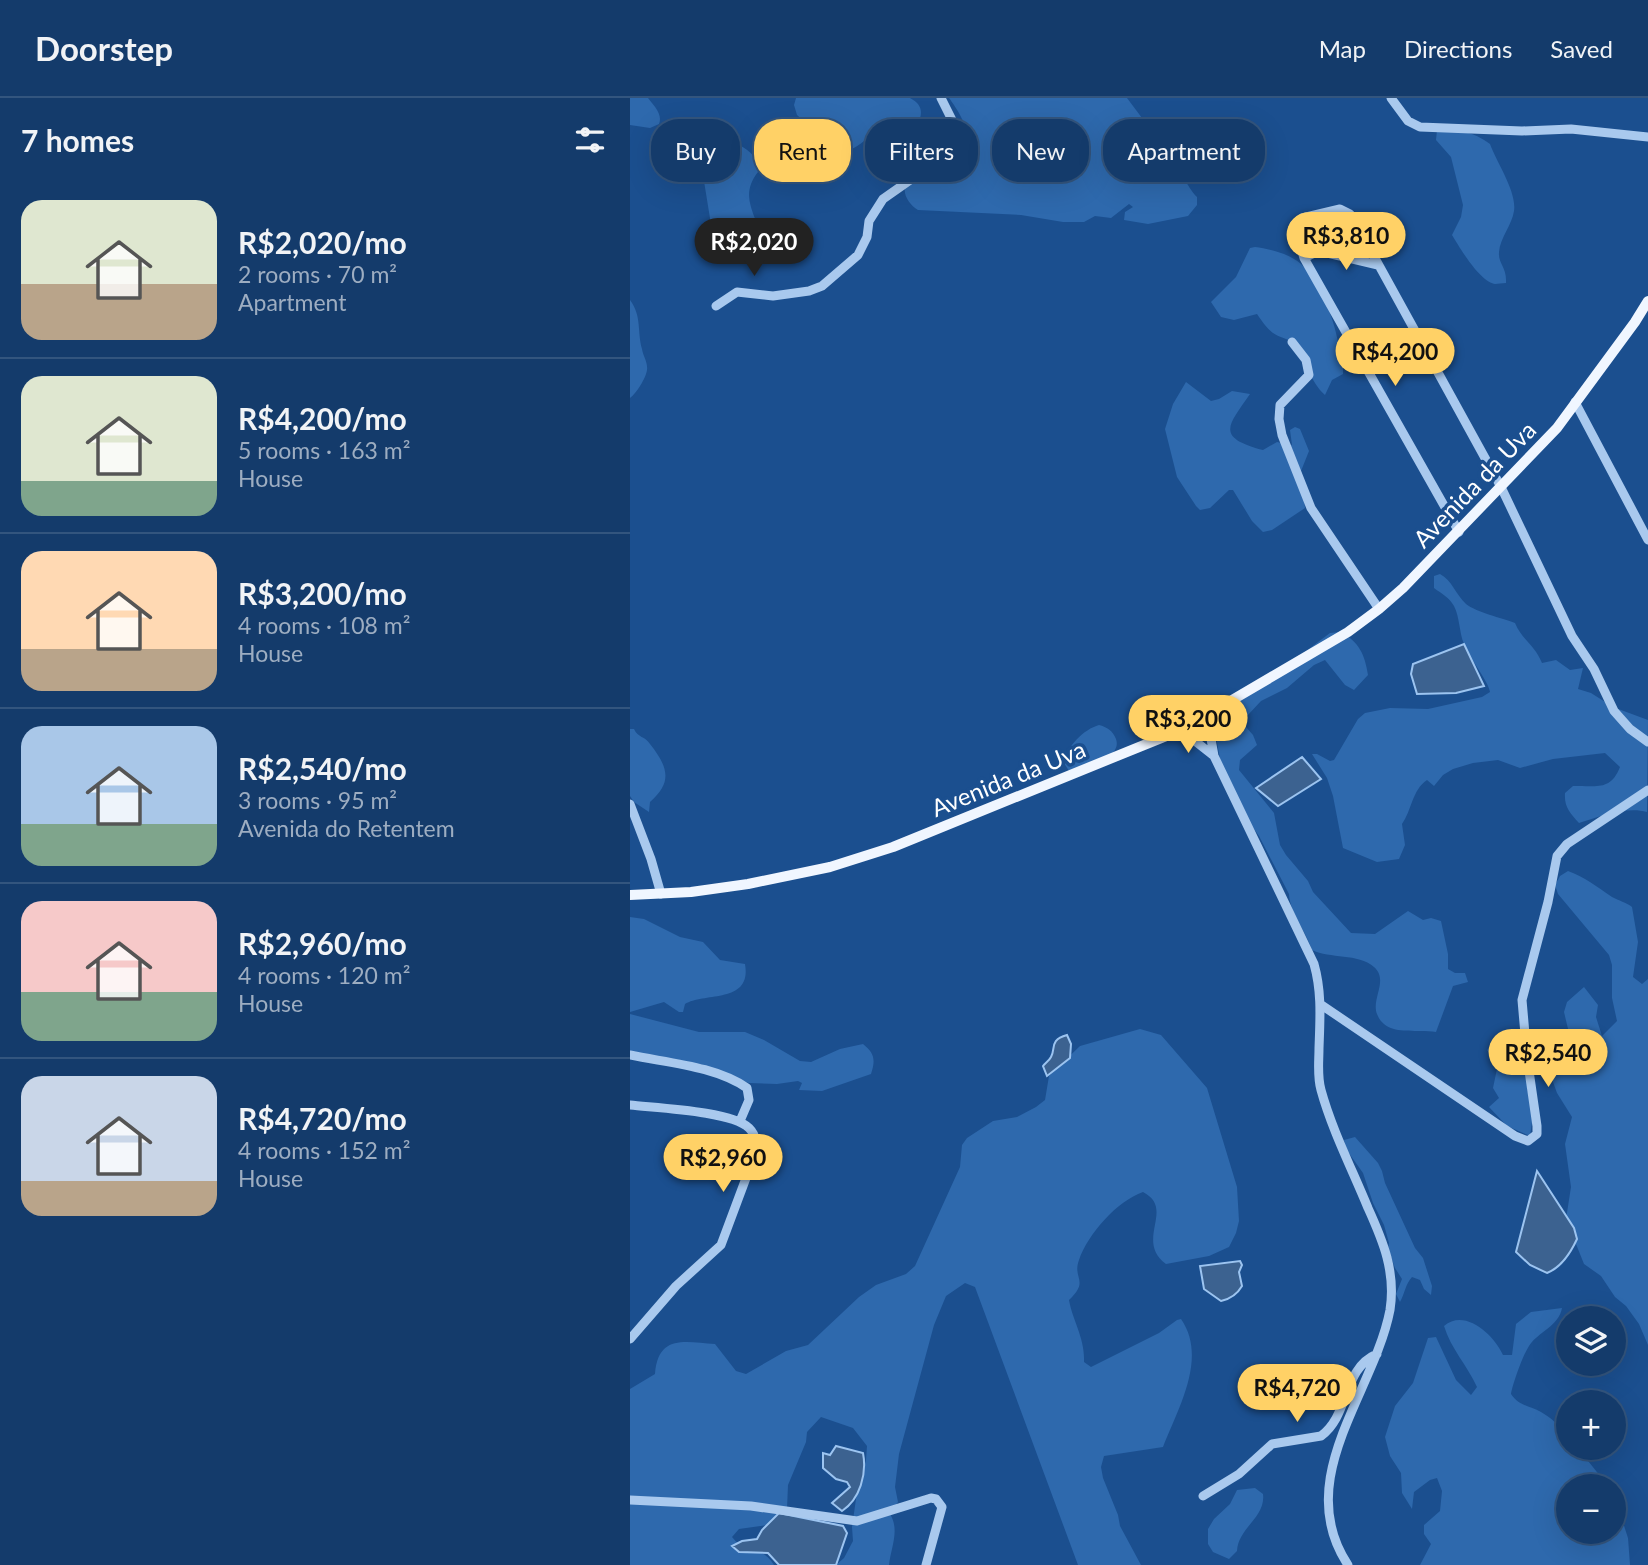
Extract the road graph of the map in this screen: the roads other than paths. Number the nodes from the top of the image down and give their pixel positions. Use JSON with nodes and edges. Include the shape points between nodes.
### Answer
{"nodes":[{"id":1,"x":941,"y":98,"type":"edge"},
{"id":2,"x":1391,"y":98,"type":"edge"},
{"id":3,"x":1648,"y":137,"type":"edge"},
{"id":4,"x":1304,"y":258,"type":"junction"},
{"id":5,"x":1378,"y":265,"type":"junction"},
{"id":6,"x":1648,"y":301,"type":"edge"},
{"id":7,"x":716,"y":306,"type":"dead end"},
{"id":8,"x":1292,"y":342,"type":"dead end"},
{"id":9,"x":1575,"y":402,"type":"junction"},
{"id":10,"x":1502,"y":487,"type":"junction"},
{"id":11,"x":1459,"y":532,"type":"junction"},
{"id":12,"x":1648,"y":540,"type":"edge"},
{"id":13,"x":1379,"y":609,"type":"junction"},
{"id":14,"x":1207,"y":716,"type":"junction"},
{"id":15,"x":1181,"y":730,"type":"junction"},
{"id":16,"x":1648,"y":742,"type":"edge"},
{"id":17,"x":1214,"y":756,"type":"junction"},
{"id":18,"x":1648,"y":790,"type":"edge"},
{"id":19,"x":630,"y":804,"type":"edge"},
{"id":20,"x":661,"y":894,"type":"junction"},
{"id":21,"x":630,"y":895,"type":"edge"},
{"id":22,"x":1320,"y":1004,"type":"junction"},
{"id":23,"x":630,"y":1055,"type":"edge"},
{"id":24,"x":630,"y":1105,"type":"edge"},
{"id":25,"x":740,"y":1121,"type":"junction"},
{"id":26,"x":630,"y":1339,"type":"edge"},
{"id":27,"x":1377,"y":1354,"type":"junction"},
{"id":28,"x":1203,"y":1496,"type":"dead end"},
{"id":29,"x":630,"y":1500,"type":"edge"},
{"id":30,"x":926,"y":1565,"type":"edge"},
{"id":31,"x":1348,"y":1565,"type":"edge"}],
"edges":[{"from":1,"to":7,"type":"street","via":[[957,130],[957,145],[883,199],[869,221],[864,246],[846,268],[809,291],[774,296],[737,292]]},
{"from":2,"to":3,"type":"street","via":[[1408,121],[1420,127],[1571,129]]},
{"from":4,"to":5,"type":"street","via":[[1319,251]]},
{"from":4,"to":5,"type":"street","via":[[1296,222],[1340,209],[1350,214]]},
{"from":4,"to":11,"type":"street"},
{"from":5,"to":10,"type":"street"},
{"from":6,"to":9,"type":"main road","name":"Avenida da Uva"},
{"from":8,"to":13,"type":"street","via":[[1306,360],[1308,375],[1280,405],[1282,435],[1311,508]]},
{"from":9,"to":10,"type":"main road","name":"Avenida da Uva"},
{"from":9,"to":12,"type":"street"},
{"from":10,"to":11,"type":"main road","name":"Avenida da Uva"},
{"from":10,"to":16,"type":"street","via":[[1559,614],[1614,711]]},
{"from":11,"to":13,"type":"main road","name":"Avenida da Uva"},
{"from":13,"to":14,"type":"main road","name":"Avenida da Uva"},
{"from":14,"to":15,"type":"main road","name":"Avenida da Uva"},
{"from":14,"to":17,"type":"street"},
{"from":15,"to":17,"type":"street"},
{"from":15,"to":20,"type":"main road","name":"Avenida da Uva","via":[[862,859],[748,884]]},
{"from":17,"to":22,"type":"street","via":[[1303,938],[1319,983]]},
{"from":18,"to":22,"type":"street","via":[[1567,844],[1557,856],[1522,1000],[1537,1114],[1534,1138],[1528,1141],[1515,1136]]},
{"from":19,"to":20,"type":"street"},
{"from":20,"to":21,"type":"main road","name":"Avenida da Uva"},
{"from":22,"to":27,"type":"street","via":[[1320,1088],[1391,1270],[1390,1308]]},
{"from":23,"to":25,"type":"street","via":[[735,1080],[747,1088],[749,1100]]},
{"from":24,"to":25,"type":"street"},
{"from":25,"to":26,"type":"street","via":[[754,1135],[755,1154],[721,1245],[676,1286]]},
{"from":27,"to":28,"type":"street","via":[[1360,1364],[1326,1433],[1272,1444],[1239,1474]]},
{"from":27,"to":31,"type":"street","via":[[1340,1436],[1331,1479],[1331,1523]]},
{"from":29,"to":30,"type":"street","via":[[751,1506],[857,1521],[936,1499],[942,1507]]}]}
